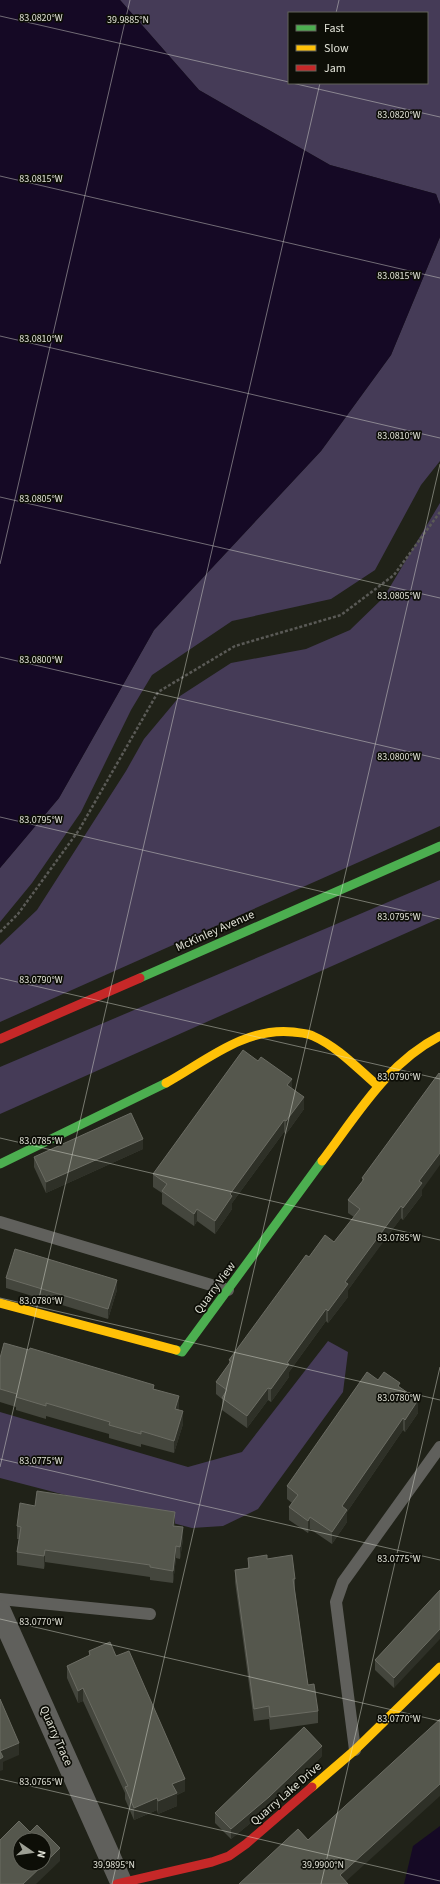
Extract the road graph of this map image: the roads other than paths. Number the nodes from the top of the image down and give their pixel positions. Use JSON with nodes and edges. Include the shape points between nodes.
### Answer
{"nodes":[{"id":1,"x":440,"y":846,"type":"edge"},
{"id":2,"x":440,"y":1036,"type":"edge"},
{"id":3,"x":0,"y":1039,"type":"edge"},
{"id":4,"x":378,"y":1086,"type":"junction"},
{"id":5,"x":0,"y":1164,"type":"edge"},
{"id":6,"x":0,"y":1222,"type":"edge"},
{"id":7,"x":228,"y":1290,"type":"junction"},
{"id":8,"x":0,"y":1303,"type":"edge"},
{"id":9,"x":440,"y":1447,"type":"edge"},
{"id":10,"x":0,"y":1599,"type":"edge"},
{"id":11,"x":0,"y":1611,"type":"edge"},
{"id":12,"x":150,"y":1614,"type":"dead end"},
{"id":13,"x":440,"y":1666,"type":"edge"},
{"id":14,"x":355,"y":1750,"type":"junction"},
{"id":15,"x":119,"y":1883,"type":"edge"}],
"edges":[{"from":1,"to":3,"type":"street","name":"McKinley Avenue"},
{"from":2,"to":4,"type":"street","name":"Quarry View","via":[[421,1045],[396,1066]]},
{"from":4,"to":5,"type":"street","via":[[315,1036],[285,1031],[263,1033],[222,1047],[154,1089]]},
{"from":4,"to":7,"type":"street","name":"Quarry View"},
{"from":6,"to":7,"type":"lane"},
{"from":7,"to":8,"type":"street","name":"Quarry View","via":[[182,1352]]},
{"from":9,"to":14,"type":"lane","via":[[343,1582],[336,1602]]},
{"from":10,"to":12,"type":"lane"},
{"from":11,"to":15,"type":"street","name":"Quarry Trace"},
{"from":13,"to":14,"type":"street","name":"Quarry Lake Drive"},
{"from":14,"to":15,"type":"street","name":"Quarry Lake Drive","via":[[229,1856]]}]}
